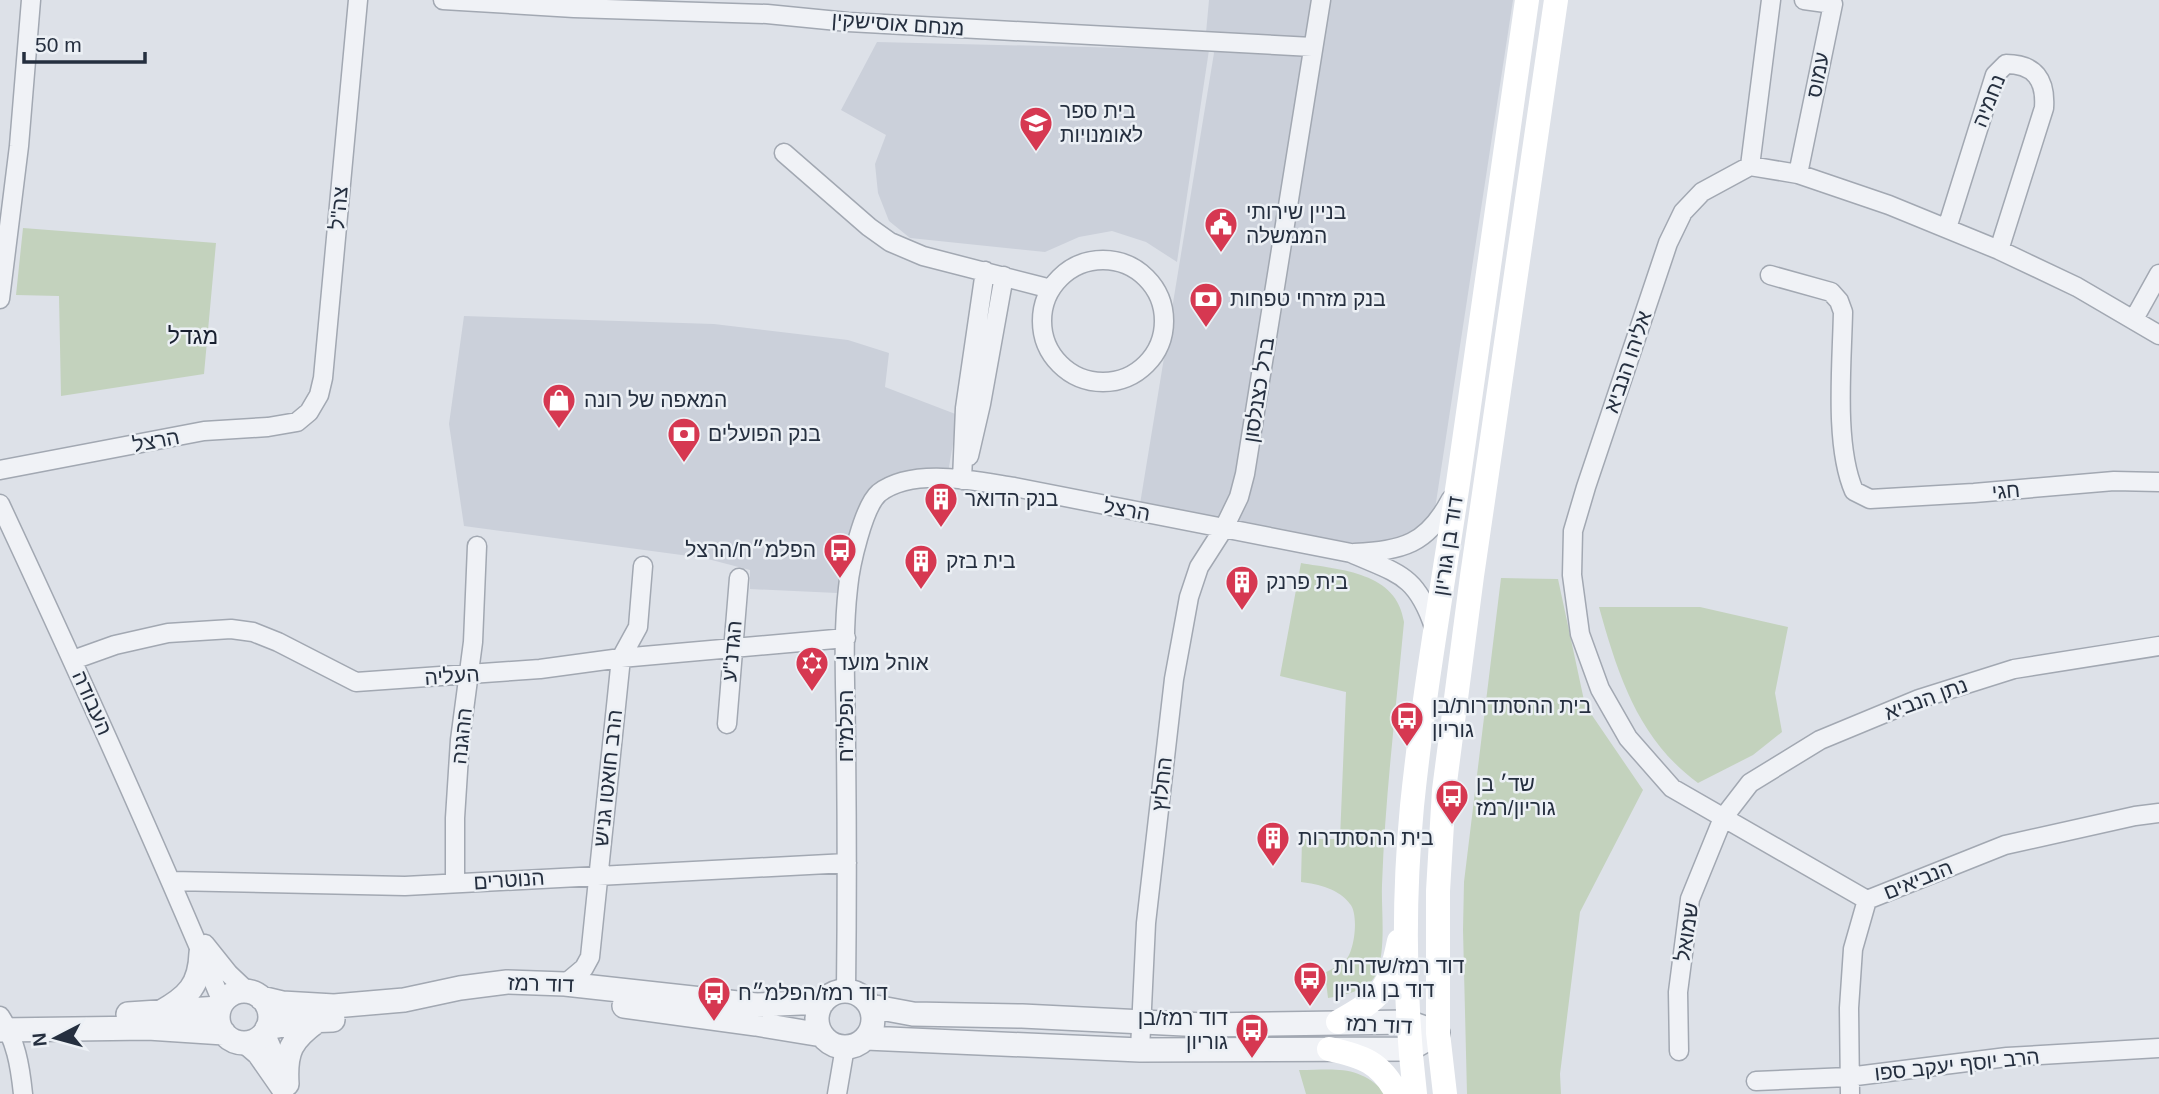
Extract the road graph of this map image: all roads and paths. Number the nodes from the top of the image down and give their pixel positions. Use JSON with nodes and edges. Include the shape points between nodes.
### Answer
{"nodes":[{"id":1,"x":31,"y":0,"type":"edge"},
{"id":2,"x":358,"y":0,"type":"edge"},
{"id":3,"x":443,"y":0,"type":"edge"},
{"id":4,"x":1321,"y":0,"type":"edge"},
{"id":5,"x":1527,"y":0,"type":"edge"},
{"id":6,"x":1556,"y":0,"type":"edge"},
{"id":7,"x":1772,"y":0,"type":"edge"},
{"id":8,"x":1804,"y":0,"type":"edge"},
{"id":9,"x":1312,"y":47,"type":"junction"},
{"id":10,"x":784,"y":153,"type":"dead end"},
{"id":11,"x":1750,"y":166,"type":"junction"},
{"id":12,"x":1798,"y":174,"type":"junction"},
{"id":13,"x":1947,"y":228,"type":"junction"},
{"id":14,"x":1999,"y":250,"type":"junction"},
{"id":15,"x":2,"y":271,"type":"edge"},
{"id":16,"x":985,"y":271,"type":"junction"},
{"id":17,"x":2159,"y":274,"type":"edge"},
{"id":18,"x":1770,"y":275,"type":"dead end"},
{"id":19,"x":1004,"y":276,"type":"junction"},
{"id":20,"x":1051,"y":289,"type":"junction"},
{"id":21,"x":0,"y":299,"type":"edge"},
{"id":22,"x":2133,"y":319,"type":"junction"},
{"id":23,"x":2159,"y":335,"type":"edge"},
{"id":24,"x":309,"y":412,"type":"joint"},
{"id":25,"x":0,"y":470,"type":"edge"},
{"id":26,"x":962,"y":480,"type":"junction"},
{"id":27,"x":903,"y":481,"type":"joint"},
{"id":28,"x":2159,"y":482,"type":"edge"},
{"id":29,"x":1458,"y":485,"type":"junction"},
{"id":30,"x":0,"y":505,"type":"edge"},
{"id":31,"x":1224,"y":528,"type":"junction"},
{"id":32,"x":477,"y":546,"type":"dead end"},
{"id":33,"x":1350,"y":553,"type":"junction"},
{"id":34,"x":643,"y":566,"type":"dead end"},
{"id":35,"x":739,"y":578,"type":"dead end"},
{"id":36,"x":1435,"y":630,"type":"junction"},
{"id":37,"x":846,"y":638,"type":"junction"},
{"id":38,"x":2159,"y":646,"type":"edge"},
{"id":39,"x":732,"y":649,"type":"junction"},
{"id":40,"x":621,"y":658,"type":"junction"},
{"id":41,"x":73,"y":660,"type":"junction"},
{"id":42,"x":469,"y":676,"type":"junction"},
{"id":43,"x":727,"y":724,"type":"dead end"},
{"id":44,"x":2159,"y":813,"type":"edge"},
{"id":45,"x":1723,"y":818,"type":"junction"},
{"id":46,"x":847,"y":863,"type":"junction"},
{"id":47,"x":597,"y":874,"type":"junction"},
{"id":48,"x":171,"y":881,"type":"junction"},
{"id":49,"x":455,"y":883,"type":"junction"},
{"id":50,"x":1407,"y":899,"type":"junction"},
{"id":51,"x":1867,"y":900,"type":"junction"},
{"id":52,"x":180,"y":902,"type":"junction"},
{"id":53,"x":201,"y":953,"type":"junction"},
{"id":54,"x":565,"y":984,"type":"junction"},
{"id":55,"x":846,"y":991,"type":"junction"},
{"id":56,"x":254,"y":995,"type":"junction"},
{"id":57,"x":823,"y":1002,"type":"junction"},
{"id":58,"x":221,"y":1005,"type":"junction"},
{"id":59,"x":870,"y":1006,"type":"junction"},
{"id":60,"x":159,"y":1013,"type":"junction"},
{"id":61,"x":317,"y":1021,"type":"junction"},
{"id":62,"x":1142,"y":1021,"type":"junction"},
{"id":63,"x":1338,"y":1022,"type":"junction"},
{"id":64,"x":1408,"y":1022,"type":"junction"},
{"id":65,"x":2,"y":1023,"type":"edge"},
{"id":66,"x":266,"y":1030,"type":"junction"},
{"id":67,"x":1438,"y":1033,"type":"junction"},
{"id":68,"x":822,"y":1035,"type":"junction"},
{"id":69,"x":233,"y":1038,"type":"junction"},
{"id":70,"x":866,"y":1038,"type":"junction"},
{"id":71,"x":845,"y":1047,"type":"junction"},
{"id":72,"x":2159,"y":1048,"type":"edge"},
{"id":73,"x":1329,"y":1049,"type":"junction"},
{"id":74,"x":1410,"y":1049,"type":"junction"},
{"id":75,"x":1140,"y":1050,"type":"junction"},
{"id":76,"x":1679,"y":1051,"type":"dead end"},
{"id":77,"x":1756,"y":1081,"type":"dead end"},
{"id":78,"x":1849,"y":1086,"type":"edge"},
{"id":79,"x":287,"y":1091,"type":"edge"},
{"id":80,"x":23,"y":1094,"type":"edge"},
{"id":81,"x":837,"y":1094,"type":"edge"},
{"id":82,"x":1397,"y":1094,"type":"edge"},
{"id":83,"x":1415,"y":1094,"type":"edge"},
{"id":84,"x":1445,"y":1094,"type":"edge"}],
"edges":[{"from":1,"to":15,"type":"street","via":[[19,146]]},
{"from":2,"to":24,"type":"street","name":"צה\"ל","via":[[323,378]]},
{"from":3,"to":9,"type":"street","name":"מנחם אוסישקין","via":[[767,14]]},
{"from":4,"to":9,"type":"street","name":"ברל כצנלסון"},
{"from":5,"to":29,"type":"main road","name":"דוד בן גוריון"},
{"from":6,"to":67,"type":"main road","name":"דוד בן גוריון","via":[[1444,790],[1438,891]]},
{"from":7,"to":11,"type":"street"},
{"from":8,"to":12,"type":"street","name":"עמוס","via":[[1833,4]]},
{"from":9,"to":31,"type":"street","name":"ברל כצנלסון","via":[[1247,464],[1239,497]]},
{"from":10,"to":16,"type":"street","via":[[890,242],[923,256]]},
{"from":11,"to":12,"type":"street"},
{"from":11,"to":45,"type":"street","name":"אליהו הנביא","via":[[1702,192],[1683,212],[1668,243],[1573,531],[1572,575],[1580,634],[1600,689],[1628,738],[1672,788]]},
{"from":12,"to":13,"type":"street"},
{"from":13,"to":14,"type":"street"},
{"from":13,"to":14,"type":"street","name":"נחמיה","via":[[1995,75],[2006,64],[2019,64],[2040,80],[2044,108]]},
{"from":14,"to":22,"type":"street"},
{"from":15,"to":21,"type":"street"},
{"from":16,"to":19,"type":"street"},
{"from":16,"to":26,"type":"street","via":[[965,408]]},
{"from":17,"to":22,"type":"street"},
{"from":18,"to":28,"type":"street","name":"חגי","via":[[1831,292],[1839,301],[1843,312],[1842,425],[1847,474],[1854,491],[1870,499],[2114,481]]},
{"from":19,"to":20,"type":"street"},
{"from":19,"to":26,"type":"street","via":[[979,415]]},
{"from":20,"to":20,"type":"street","via":[[1043,309],[1042,330],[1062,368],[1080,379],[1101,383],[1122,380],[1154,356],[1165,319],[1151,283],[1136,270],[1119,261],[1080,264],[1063,274]]},
{"from":22,"to":23,"type":"street"},
{"from":24,"to":25,"type":"street","name":"הרצל","via":[[297,422],[204,431]]},
{"from":26,"to":27,"type":"street","name":"הרצל"},
{"from":26,"to":31,"type":"street","name":"הרצל"},
{"from":27,"to":37,"type":"street","name":"הפלמ\"ח","via":[[878,494],[860,530],[848,587]]},
{"from":29,"to":33,"type":"street","name":"הרצל","via":[[1440,520],[1425,536],[1381,551]]},
{"from":29,"to":36,"type":"main road","name":"דוד בן גוריון"},
{"from":30,"to":41,"type":"street","name":"העבודה"},
{"from":31,"to":33,"type":"street","name":"הרצל"},
{"from":31,"to":62,"type":"street","name":"החלוץ","via":[[1199,567],[1189,597],[1174,679],[1146,923]]},
{"from":32,"to":42,"type":"street","name":"ההגנה"},
{"from":33,"to":36,"type":"street","name":"הרצל","via":[[1413,585]]},
{"from":34,"to":40,"type":"street","name":"הרב חואטו גניש","via":[[638,627]]},
{"from":35,"to":39,"type":"street","name":"הגדנ\"ע"},
{"from":36,"to":50,"type":"main road","name":"דוד בן גוריון","via":[[1412,807]]},
{"from":37,"to":39,"type":"street","name":"העליה"},
{"from":37,"to":46,"type":"street","name":"הפלמ\"ח"},
{"from":38,"to":45,"type":"street","name":"נתן הנביא","via":[[2014,669],[1919,699],[1820,740],[1750,783]]},
{"from":39,"to":40,"type":"street","name":"העליה"},
{"from":39,"to":43,"type":"street","name":"הגדנ\"ע"},
{"from":40,"to":42,"type":"street","name":"העליה"},
{"from":40,"to":47,"type":"street","name":"הרב חואטו גניש"},
{"from":41,"to":42,"type":"street","name":"העליה","via":[[168,633],[231,629],[278,642],[356,682]]},
{"from":41,"to":48,"type":"street","name":"העבודה"},
{"from":42,"to":49,"type":"street","name":"ההגנה","via":[[460,740]]},
{"from":44,"to":51,"type":"street","name":"הנביאים","via":[[2005,845]]},
{"from":45,"to":51,"type":"street","name":"אליהו הנביא"},
{"from":45,"to":76,"type":"street","name":"שמואל","via":[[1690,899],[1678,992]]},
{"from":46,"to":47,"type":"street","name":"הנוטרים"},
{"from":46,"to":55,"type":"street","name":"הפלמ\"ח"},
{"from":47,"to":49,"type":"street","name":"הנוטרים"},
{"from":47,"to":54,"type":"street","name":"הרב חואטו גניש","via":[[590,957]]},
{"from":48,"to":49,"type":"street","name":"הנוטרים"},
{"from":48,"to":52,"type":"street","name":"העבודה"},
{"from":50,"to":63,"type":"main road","via":[[1384,990],[1366,1007]]},
{"from":50,"to":64,"type":"main road","name":"דוד בן גוריון"},
{"from":51,"to":78,"type":"street","name":"הנביאים","via":[[1853,949]]},
{"from":52,"to":53,"type":"street","name":"העבודה"},
{"from":52,"to":56,"type":"street","name":"העבודה","via":[[211,953]]},
{"from":53,"to":58,"type":"street","name":"העבודה"},
{"from":53,"to":60,"type":"street","via":[[193,986]]},
{"from":54,"to":56,"type":"street","name":"דוד רמז","via":[[483,984],[404,1000],[334,1006],[282,1003]]},
{"from":54,"to":57,"type":"street","name":"דוד רמז","via":[[756,1005]]},
{"from":55,"to":57,"type":"street"},
{"from":55,"to":59,"type":"street","via":[[860,995]]},
{"from":56,"to":58,"type":"street","via":[[232,994]]},
{"from":56,"to":66,"type":"street","via":[[269,1012]]},
{"from":57,"to":68,"type":"street","via":[[817,1018]]},
{"from":58,"to":60,"type":"street"},
{"from":58,"to":69,"type":"street","via":[[219,1026]]},
{"from":59,"to":62,"type":"street","name":"דוד רמז","via":[[913,1014]]},
{"from":59,"to":70,"type":"street","via":[[873,1022]]},
{"from":60,"to":65,"type":"street"},
{"from":61,"to":66,"type":"street","name":"דוד רמז"},
{"from":61,"to":68,"type":"street","name":"דוד רמז","via":[[386,1017],[473,1000],[522,996]]},
{"from":61,"to":79,"type":"street","via":[[291,1046]]},
{"from":62,"to":63,"type":"street","name":"דוד רמז"},
{"from":62,"to":75,"type":"street","name":"החלוץ"},
{"from":63,"to":64,"type":"street","name":"דוד רמז"},
{"from":64,"to":67,"type":"street","name":"דוד רמז"},
{"from":64,"to":74,"type":"main road","name":"דוד בן גוריון"},
{"from":65,"to":69,"type":"street","via":[[148,1028]]},
{"from":65,"to":80,"type":"street","via":[[17,1053]]},
{"from":66,"to":69,"type":"street","via":[[255,1040]]},
{"from":66,"to":79,"type":"street"},
{"from":67,"to":74,"type":"street","name":"דוד רמז"},
{"from":67,"to":84,"type":"main road","name":"דוד בן גוריון"},
{"from":68,"to":71,"type":"street"},
{"from":69,"to":79,"type":"street","via":[[257,1055]]},
{"from":70,"to":71,"type":"street"},
{"from":70,"to":75,"type":"street","name":"דוד רמז"},
{"from":71,"to":81,"type":"street"},
{"from":72,"to":78,"type":"street","name":"הרב יוסף יעקב ספו","via":[[2007,1057]]},
{"from":73,"to":74,"type":"street","name":"דוד רמז"},
{"from":73,"to":75,"type":"street","name":"דוד רמז"},
{"from":73,"to":82,"type":"main road","via":[[1370,1061]]},
{"from":74,"to":83,"type":"main road","name":"דוד בן גוריון"},
{"from":77,"to":78,"type":"street","name":"הרב יוסף יעקב ספו"}]}
